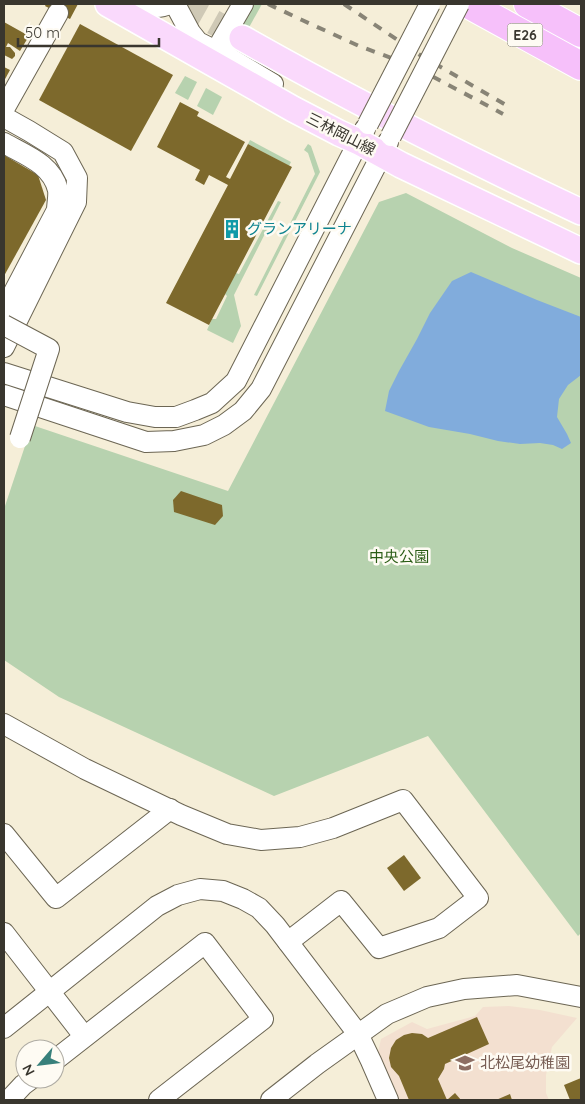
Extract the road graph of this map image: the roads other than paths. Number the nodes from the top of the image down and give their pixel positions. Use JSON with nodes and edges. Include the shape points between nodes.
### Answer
{"nodes":[{"id":1,"x":108,"y":4,"type":"edge"},
{"id":2,"x":139,"y":4,"type":"edge"},
{"id":3,"x":169,"y":4,"type":"edge"},
{"id":4,"x":174,"y":4,"type":"edge"},
{"id":5,"x":243,"y":4,"type":"edge"},
{"id":6,"x":430,"y":4,"type":"edge"},
{"id":7,"x":459,"y":4,"type":"edge"},
{"id":8,"x":468,"y":4,"type":"edge"},
{"id":9,"x":528,"y":4,"type":"edge"},
{"id":10,"x":58,"y":13,"type":"dead end"},
{"id":11,"x":581,"y":33,"type":"edge"},
{"id":12,"x":235,"y":48,"type":"junction"},
{"id":13,"x":581,"y":66,"type":"edge"},
{"id":14,"x":9,"y":85,"type":"edge"},
{"id":15,"x":293,"y":108,"type":"junction"},
{"id":16,"x":4,"y":109,"type":"edge"},
{"id":17,"x":4,"y":116,"type":"edge"},
{"id":18,"x":363,"y":133,"type":"junction"},
{"id":19,"x":4,"y":143,"type":"edge"},
{"id":20,"x":386,"y":145,"type":"junction"},
{"id":21,"x":581,"y":212,"type":"edge"},
{"id":22,"x":581,"y":251,"type":"edge"},
{"id":23,"x":4,"y":311,"type":"edge"},
{"id":24,"x":4,"y":325,"type":"edge"},
{"id":25,"x":4,"y":347,"type":"edge"},
{"id":26,"x":4,"y":373,"type":"edge"},
{"id":27,"x":4,"y":395,"type":"edge"},
{"id":28,"x":20,"y":438,"type":"dead end"},
{"id":29,"x":4,"y":724,"type":"edge"},
{"id":30,"x":170,"y":809,"type":"junction"},
{"id":31,"x":4,"y":834,"type":"edge"},
{"id":32,"x":5,"y":937,"type":"edge"},
{"id":33,"x":288,"y":942,"type":"junction"},
{"id":34,"x":50,"y":992,"type":"junction"},
{"id":35,"x":581,"y":997,"type":"edge"},
{"id":36,"x":4,"y":1028,"type":"edge"},
{"id":37,"x":358,"y":1034,"type":"junction"},
{"id":38,"x":84,"y":1036,"type":"junction"},
{"id":39,"x":65,"y":1052,"type":"edge"},
{"id":40,"x":19,"y":1089,"type":"edge"},
{"id":41,"x":9,"y":1100,"type":"edge"},
{"id":42,"x":160,"y":1100,"type":"edge"},
{"id":43,"x":271,"y":1100,"type":"edge"},
{"id":44,"x":388,"y":1100,"type":"edge"}],
"edges":[{"from":1,"to":15,"type":"main road","name":"三林岡山線"},
{"from":2,"to":3,"type":"street","via":[[162,7]]},
{"from":4,"to":12,"type":"street","via":[[198,42]]},
{"from":5,"to":12,"type":"street","via":[[221,42],[223,51]]},
{"from":6,"to":18,"type":"street","bridge":true},
{"from":7,"to":20,"type":"street","bridge":true},
{"from":8,"to":13,"type":"highway","number":"E26"},
{"from":9,"to":11,"type":"highway","number":"E26"},
{"from":10,"to":14,"type":"street"},
{"from":12,"to":15,"type":"street","via":[[280,88]]},
{"from":12,"to":21,"type":"main road","via":[[305,74],[421,135]]},
{"from":14,"to":16,"type":"street"},
{"from":15,"to":18,"type":"main road","name":"三林岡山線","via":[[339,133]]},
{"from":17,"to":25,"type":"street","via":[[63,152],[77,178],[76,202]]},
{"from":18,"to":20,"type":"main road","name":"三林岡山線"},
{"from":18,"to":26,"type":"street","via":[[236,381],[212,403],[176,417],[154,417],[127,412]]},
{"from":19,"to":23,"type":"street","via":[[41,164],[52,176],[58,191],[57,210]]},
{"from":20,"to":22,"type":"main road","name":"三林岡山線"},
{"from":20,"to":27,"type":"street","via":[[261,389],[243,411],[224,425],[204,435],[146,442]]},
{"from":24,"to":28,"type":"street","bridge":true,"via":[[49,348]]},
{"from":29,"to":30,"type":"street","via":[[85,769]]},
{"from":30,"to":31,"type":"street","via":[[56,898]]},
{"from":30,"to":33,"type":"street","via":[[227,834],[261,840],[300,837],[333,828],[403,800],[478,898],[440,928],[379,948],[341,901]]},
{"from":32,"to":34,"type":"street"},
{"from":33,"to":34,"type":"street","via":[[258,908],[223,891],[200,889],[178,895],[157,906]]},
{"from":33,"to":37,"type":"street"},
{"from":34,"to":36,"type":"street"},
{"from":34,"to":38,"type":"street"},
{"from":35,"to":37,"type":"street","via":[[517,985],[464,989],[427,997],[387,1014]]},
{"from":37,"to":43,"type":"street"},
{"from":37,"to":44,"type":"street"},
{"from":38,"to":39,"type":"street"},
{"from":38,"to":42,"type":"street","via":[[205,943],[263,1019]]},
{"from":40,"to":41,"type":"street"}]}
